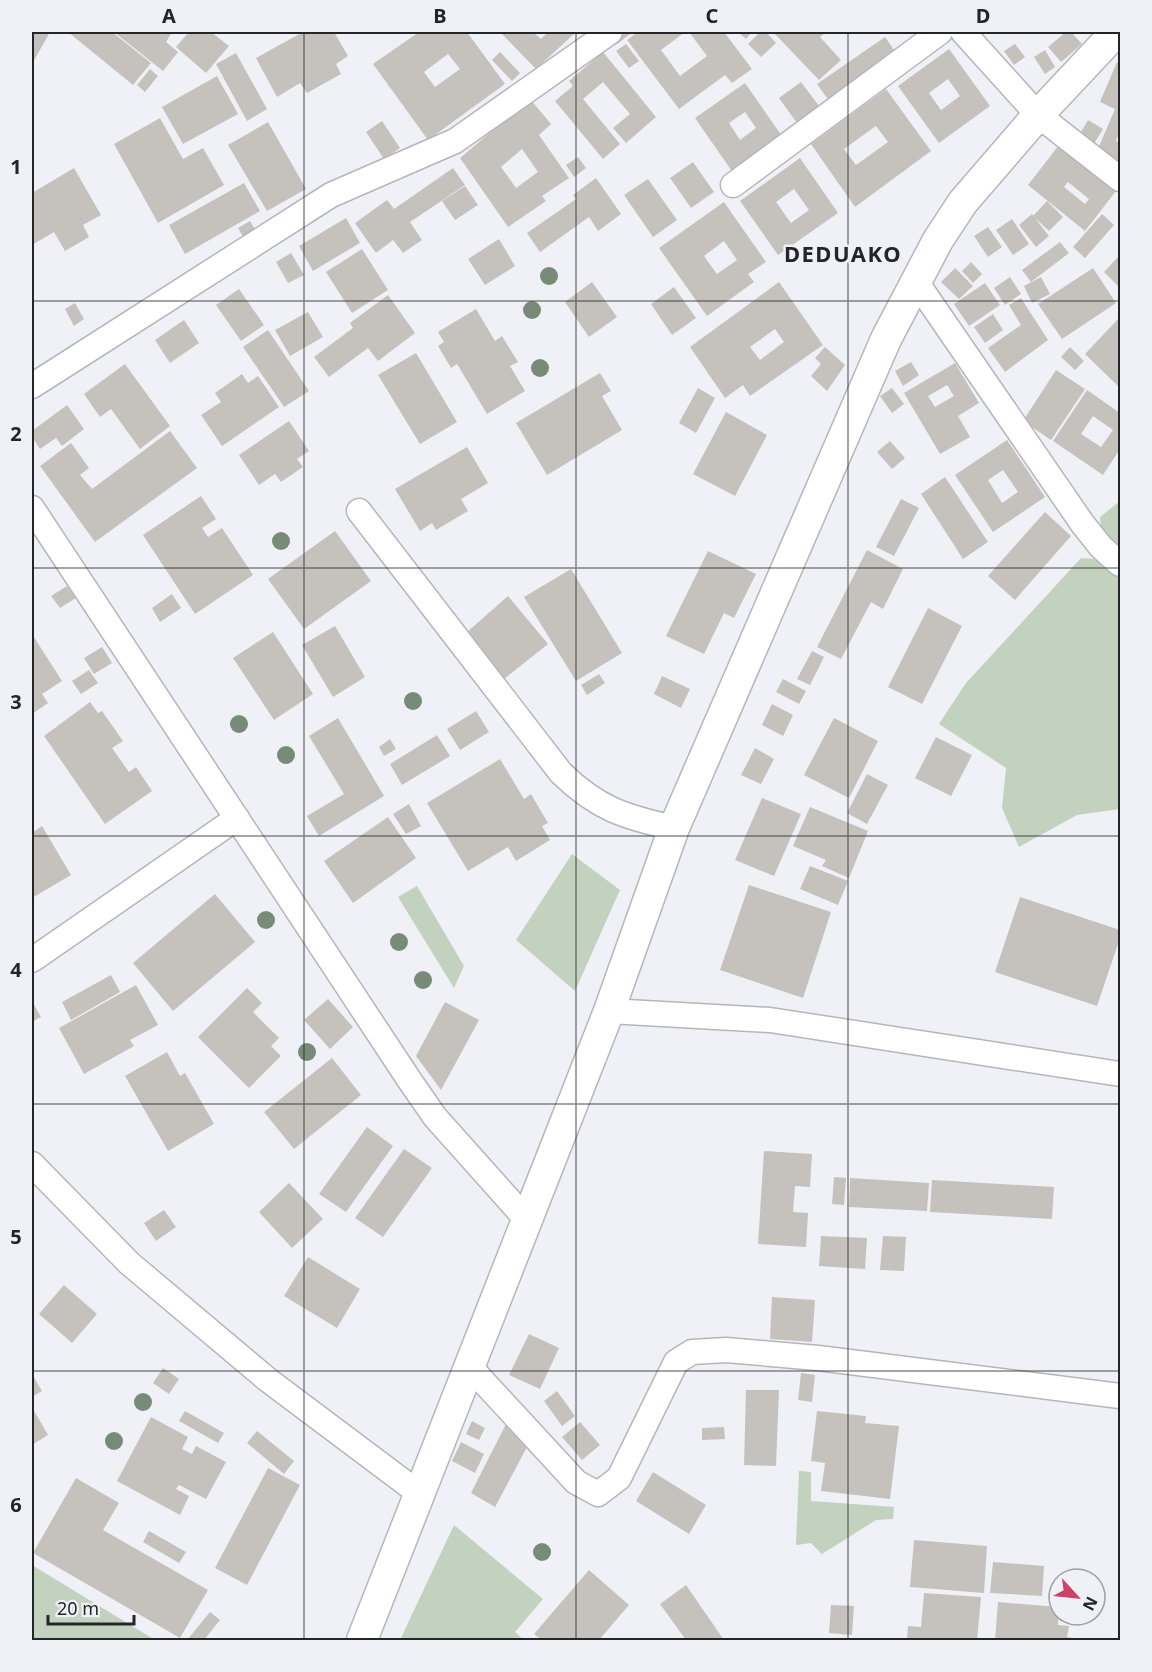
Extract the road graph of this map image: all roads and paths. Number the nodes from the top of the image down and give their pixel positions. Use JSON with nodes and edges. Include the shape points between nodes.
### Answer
{"nodes":[{"id":1,"x":610,"y":32,"type":"edge"},
{"id":2,"x":940,"y":32,"type":"edge"},
{"id":3,"x":963,"y":32,"type":"edge"},
{"id":4,"x":1116,"y":32,"type":"edge"},
{"id":5,"x":1038,"y":115,"type":"junction"},
{"id":6,"x":1120,"y":179,"type":"edge"},
{"id":7,"x":733,"y":185,"type":"dead end"},
{"id":8,"x":915,"y":280,"type":"junction"},
{"id":9,"x":32,"y":386,"type":"edge"},
{"id":10,"x":32,"y":508,"type":"edge"},
{"id":11,"x":359,"y":511,"type":"dead end"},
{"id":12,"x":1120,"y":564,"type":"edge"},
{"id":13,"x":237,"y":818,"type":"junction"},
{"id":14,"x":674,"y":828,"type":"junction"},
{"id":15,"x":32,"y":960,"type":"edge"},
{"id":16,"x":609,"y":1011,"type":"junction"},
{"id":17,"x":1120,"y":1074,"type":"edge"},
{"id":18,"x":32,"y":1164,"type":"edge"},
{"id":19,"x":526,"y":1220,"type":"junction"},
{"id":20,"x":469,"y":1366,"type":"junction"},
{"id":21,"x":1120,"y":1396,"type":"edge"},
{"id":22,"x":420,"y":1494,"type":"junction"},
{"id":23,"x":362,"y":1641,"type":"edge"}],
"edges":[{"from":1,"to":9,"type":"street","via":[[456,141],[331,195]]},
{"from":2,"to":7,"type":"street"},
{"from":3,"to":5,"type":"street"},
{"from":4,"to":5,"type":"street"},
{"from":5,"to":6,"type":"street"},
{"from":5,"to":8,"type":"street","via":[[963,202]]},
{"from":8,"to":12,"type":"street","via":[[1082,523]]},
{"from":8,"to":14,"type":"street"},
{"from":10,"to":13,"type":"street"},
{"from":11,"to":14,"type":"street","via":[[561,773],[577,788],[618,813]]},
{"from":13,"to":15,"type":"street"},
{"from":13,"to":19,"type":"street","via":[[435,1117]]},
{"from":14,"to":16,"type":"street"},
{"from":16,"to":17,"type":"street","via":[[770,1020]]},
{"from":16,"to":19,"type":"street"},
{"from":18,"to":22,"type":"street","via":[[138,1270],[268,1380]]},
{"from":19,"to":20,"type":"street"},
{"from":20,"to":21,"type":"street","via":[[576,1482],[598,1494],[619,1478],[676,1362],[692,1352],[726,1350],[818,1358]]},
{"from":20,"to":22,"type":"street"},
{"from":22,"to":23,"type":"street"}]}
